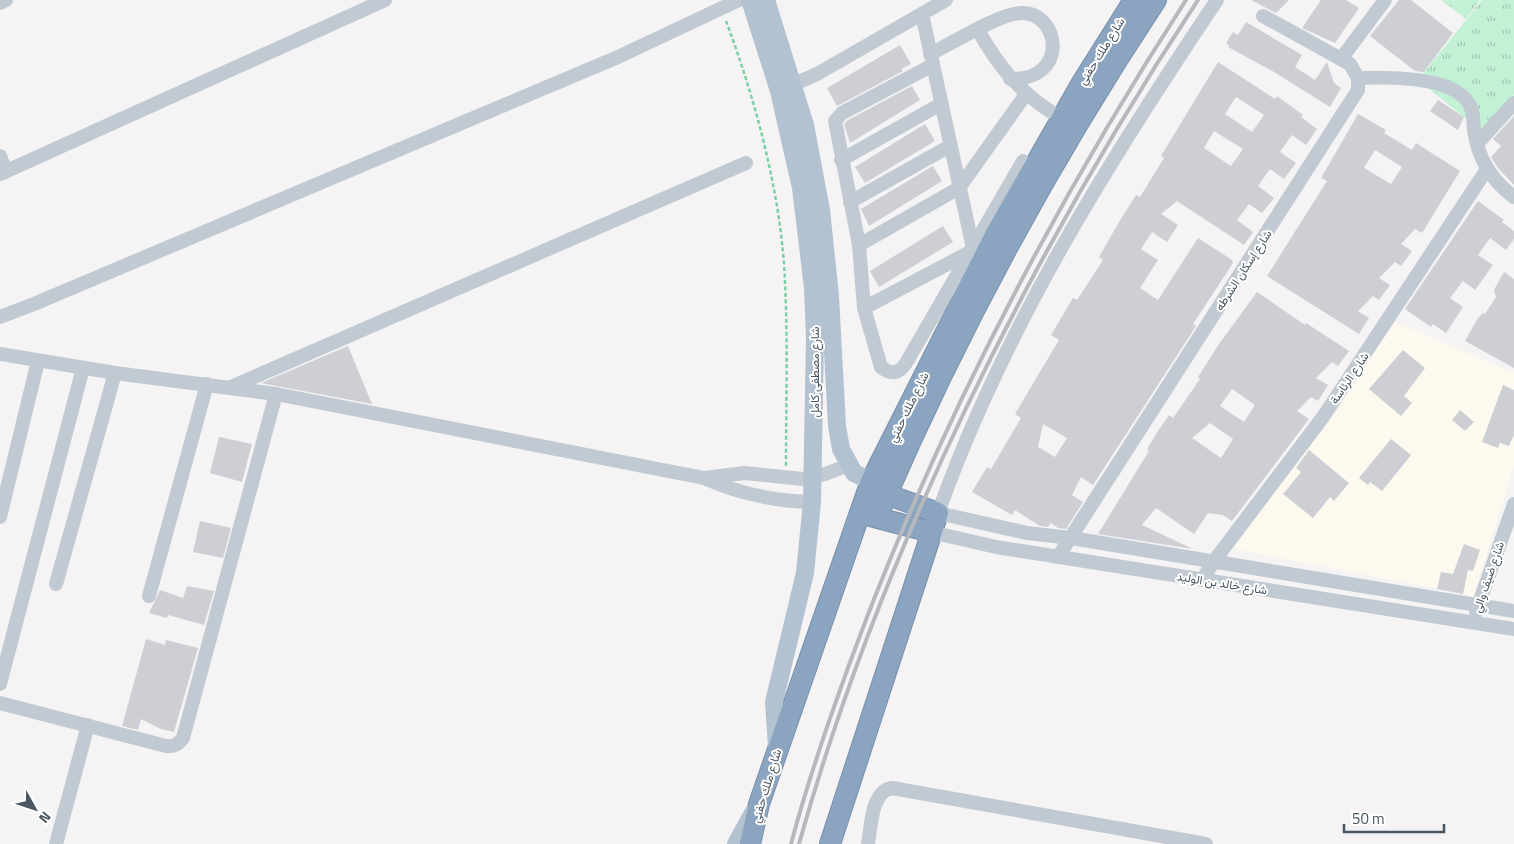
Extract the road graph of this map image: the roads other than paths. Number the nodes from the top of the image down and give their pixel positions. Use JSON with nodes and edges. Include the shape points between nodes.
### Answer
{"nodes":[{"id":1,"x":6,"y":0,"type":"edge"},
{"id":2,"x":385,"y":0,"type":"edge"},
{"id":3,"x":739,"y":0,"type":"edge"},
{"id":4,"x":750,"y":0,"type":"edge"},
{"id":5,"x":766,"y":0,"type":"edge"},
{"id":6,"x":946,"y":0,"type":"edge"},
{"id":7,"x":1134,"y":0,"type":"edge"},
{"id":8,"x":1156,"y":0,"type":"edge"},
{"id":9,"x":1217,"y":0,"type":"edge"},
{"id":10,"x":1385,"y":0,"type":"edge"},
{"id":11,"x":0,"y":2,"type":"edge"},
{"id":12,"x":922,"y":14,"type":"junction"},
{"id":13,"x":1263,"y":16,"type":"dead end"},
{"id":14,"x":978,"y":30,"type":"junction"},
{"id":15,"x":931,"y":59,"type":"junction"},
{"id":16,"x":1341,"y":59,"type":"junction"},
{"id":17,"x":1010,"y":78,"type":"junction"},
{"id":18,"x":1358,"y":78,"type":"junction"},
{"id":19,"x":794,"y":84,"type":"junction"},
{"id":20,"x":1026,"y":94,"type":"junction"},
{"id":21,"x":1514,"y":103,"type":"edge"},
{"id":22,"x":941,"y":104,"type":"junction"},
{"id":23,"x":1061,"y":118,"type":"junction"},
{"id":24,"x":1477,"y":144,"type":"junction"},
{"id":25,"x":950,"y":146,"type":"junction"},
{"id":26,"x":0,"y":156,"type":"edge"},
{"id":27,"x":841,"y":160,"type":"junction"},
{"id":28,"x":1023,"y":161,"type":"dead end"},
{"id":29,"x":746,"y":163,"type":"dead end"},
{"id":30,"x":1486,"y":169,"type":"junction"},
{"id":31,"x":3,"y":172,"type":"edge"},
{"id":32,"x":960,"y":188,"type":"junction"},
{"id":33,"x":1514,"y":197,"type":"edge"},
{"id":34,"x":850,"y":202,"type":"junction"},
{"id":35,"x":859,"y":245,"type":"junction"},
{"id":36,"x":972,"y":250,"type":"junction"},
{"id":37,"x":864,"y":308,"type":"junction"},
{"id":38,"x":0,"y":317,"type":"edge"},
{"id":39,"x":0,"y":354,"type":"edge"},
{"id":40,"x":38,"y":361,"type":"junction"},
{"id":41,"x":83,"y":368,"type":"junction"},
{"id":42,"x":115,"y":373,"type":"junction"},
{"id":43,"x":207,"y":384,"type":"junction"},
{"id":44,"x":230,"y":387,"type":"junction"},
{"id":45,"x":276,"y":394,"type":"junction"},
{"id":46,"x":848,"y":465,"type":"junction"},
{"id":47,"x":704,"y":478,"type":"junction"},
{"id":48,"x":798,"y":478,"type":"junction"},
{"id":49,"x":871,"y":480,"type":"junction"},
{"id":50,"x":886,"y":494,"type":"junction"},
{"id":51,"x":805,"y":502,"type":"junction"},
{"id":52,"x":1514,"y":504,"type":"edge"},
{"id":53,"x":938,"y":513,"type":"junction"},
{"id":54,"x":868,"y":515,"type":"junction"},
{"id":55,"x":0,"y":517,"type":"edge"},
{"id":56,"x":931,"y":532,"type":"junction"},
{"id":57,"x":1072,"y":538,"type":"junction"},
{"id":58,"x":1058,"y":557,"type":"junction"},
{"id":59,"x":1214,"y":561,"type":"junction"},
{"id":60,"x":1202,"y":580,"type":"junction"},
{"id":61,"x":56,"y":584,"type":"dead end"},
{"id":62,"x":1426,"y":595,"type":"junction"},
{"id":63,"x":150,"y":596,"type":"dead end"},
{"id":64,"x":1479,"y":604,"type":"junction"},
{"id":65,"x":1514,"y":611,"type":"edge"},
{"id":66,"x":1422,"y":614,"type":"junction"},
{"id":67,"x":1472,"y":622,"type":"junction"},
{"id":68,"x":1514,"y":630,"type":"edge"},
{"id":69,"x":0,"y":684,"type":"edge"},
{"id":70,"x":0,"y":703,"type":"edge"},
{"id":71,"x":88,"y":725,"type":"junction"},
{"id":72,"x":777,"y":748,"type":"junction"},
{"id":73,"x":758,"y":804,"type":"junction"},
{"id":74,"x":56,"y":844,"type":"edge"},
{"id":75,"x":736,"y":844,"type":"edge"},
{"id":76,"x":750,"y":844,"type":"edge"},
{"id":77,"x":830,"y":844,"type":"edge"},
{"id":78,"x":868,"y":844,"type":"edge"},
{"id":79,"x":1206,"y":844,"type":"edge"}],
"edges":[{"from":1,"to":11,"type":"street"},
{"from":2,"to":31,"type":"street"},
{"from":3,"to":38,"type":"street","via":[[618,57]]},
{"from":4,"to":48,"type":"main road","name":"شارع مصطفى كامل","via":[[780,91],[808,238],[815,338]]},
{"from":5,"to":19,"type":"main road","name":"شارع مصطفى كامل"},
{"from":6,"to":12,"type":"street"},
{"from":7,"to":23,"type":"highway","name":"شارع ملك حفني"},
{"from":8,"to":50,"type":"highway","name":"شارع ملك حفني","via":[[1018,229],[962,335]]},
{"from":9,"to":53,"type":"street","via":[[1117,150],[1059,251],[982,404]]},
{"from":10,"to":16,"type":"street"},
{"from":12,"to":15,"type":"street"},
{"from":12,"to":19,"type":"street"},
{"from":13,"to":16,"type":"street"},
{"from":14,"to":15,"type":"street"},
{"from":14,"to":17,"type":"street","via":[[992,56]]},
{"from":14,"to":17,"type":"street","via":[[1007,16],[1023,13],[1039,18],[1050,30],[1054,46],[1049,61],[1039,73],[1025,79]]},
{"from":15,"to":22,"type":"street"},
{"from":15,"to":27,"type":"street","via":[[837,116],[834,126]]},
{"from":16,"to":18,"type":"street","via":[[1350,64]]},
{"from":17,"to":20,"type":"street"},
{"from":18,"to":24,"type":"street","via":[[1386,76],[1457,91],[1473,114]]},
{"from":18,"to":57,"type":"street","name":"شارع إسكان الشرطه","via":[[1358,90],[1353,100]]},
{"from":19,"to":46,"type":"main road","name":"شارع مصطفى كامل","via":[[821,210],[830,296],[837,426]]},
{"from":20,"to":23,"type":"street"},
{"from":20,"to":32,"type":"street"},
{"from":21,"to":24,"type":"street"},
{"from":22,"to":25,"type":"street"},
{"from":22,"to":27,"type":"street"},
{"from":23,"to":49,"type":"highway","name":"شارع ملك حفني","via":[[983,258]]},
{"from":24,"to":30,"type":"street"},
{"from":25,"to":32,"type":"street"},
{"from":25,"to":34,"type":"street"},
{"from":26,"to":31,"type":"street"},
{"from":27,"to":34,"type":"street"},
{"from":28,"to":36,"type":"street"},
{"from":29,"to":44,"type":"street"},
{"from":30,"to":33,"type":"street"},
{"from":30,"to":59,"type":"street","name":"شارع الرئاسة","via":[[1323,417]]},
{"from":32,"to":35,"type":"street"},
{"from":32,"to":36,"type":"street"},
{"from":34,"to":35,"type":"street"},
{"from":35,"to":37,"type":"street"},
{"from":36,"to":37,"type":"street"},
{"from":36,"to":37,"type":"street","via":[[902,370],[887,372],[881,367]]},
{"from":39,"to":40,"type":"street"},
{"from":40,"to":41,"type":"street"},
{"from":40,"to":55,"type":"street"},
{"from":41,"to":42,"type":"street"},
{"from":41,"to":69,"type":"street"},
{"from":42,"to":43,"type":"street"},
{"from":42,"to":61,"type":"street"},
{"from":43,"to":44,"type":"street"},
{"from":43,"to":63,"type":"street"},
{"from":44,"to":45,"type":"street"},
{"from":45,"to":47,"type":"street"},
{"from":45,"to":71,"type":"street","via":[[183,738],[172,747]]},
{"from":46,"to":48,"type":"street"},
{"from":46,"to":49,"type":"main road","via":[[854,473]]},
{"from":47,"to":48,"type":"street","via":[[745,473]]},
{"from":47,"to":51,"type":"street","via":[[743,493]]},
{"from":48,"to":51,"type":"main road","name":"شارع مصطفى كامل"},
{"from":49,"to":50,"type":"highway"},
{"from":49,"to":54,"type":"highway","name":"شارع ملك حفني"},
{"from":50,"to":53,"type":"highway"},
{"from":50,"to":54,"type":"highway","name":"شارع ملك حفني"},
{"from":51,"to":72,"type":"main road","name":"شارع مصطفى كامل","via":[[806,573],[774,702]]},
{"from":52,"to":64,"type":"street","name":"شارع ضيف والي"},
{"from":53,"to":56,"type":"highway"},
{"from":53,"to":57,"type":"street","name":"شارع خالد بن الوليد","via":[[1027,533]]},
{"from":54,"to":56,"type":"highway"},
{"from":54,"to":72,"type":"highway","name":"شارع ملك حفني"},
{"from":56,"to":58,"type":"street","name":"شارع خالد بن الوليد","via":[[996,548]]},
{"from":56,"to":77,"type":"highway"},
{"from":57,"to":58,"type":"street","name":"شارع إسكان الشرطه"},
{"from":57,"to":59,"type":"street","name":"شارع خالد بن الوليد"},
{"from":58,"to":60,"type":"street","name":"شارع خالد بن الوليد"},
{"from":59,"to":60,"type":"street","name":"شارع الرئاسة"},
{"from":59,"to":62,"type":"street","name":"شارع خالد بن الوليد"},
{"from":60,"to":66,"type":"street","name":"شارع خالد بن الوليد"},
{"from":62,"to":64,"type":"street","name":"شارع خالد بن الوليد"},
{"from":62,"to":66,"type":"street"},
{"from":64,"to":65,"type":"street","name":"شارع خالد بن الوليد"},
{"from":64,"to":67,"type":"street","name":"شارع ضيف والي"},
{"from":66,"to":67,"type":"street","name":"شارع خالد بن الوليد"},
{"from":67,"to":68,"type":"street","name":"شارع خالد بن الوليد"},
{"from":70,"to":71,"type":"street"},
{"from":71,"to":74,"type":"street"},
{"from":72,"to":73,"type":"highway","name":"شارع ملك حفني"},
{"from":73,"to":75,"type":"main road"},
{"from":73,"to":76,"type":"highway","name":"شارع ملك حفني"},
{"from":78,"to":79,"type":"street","via":[[878,797],[892,788]]}]}
